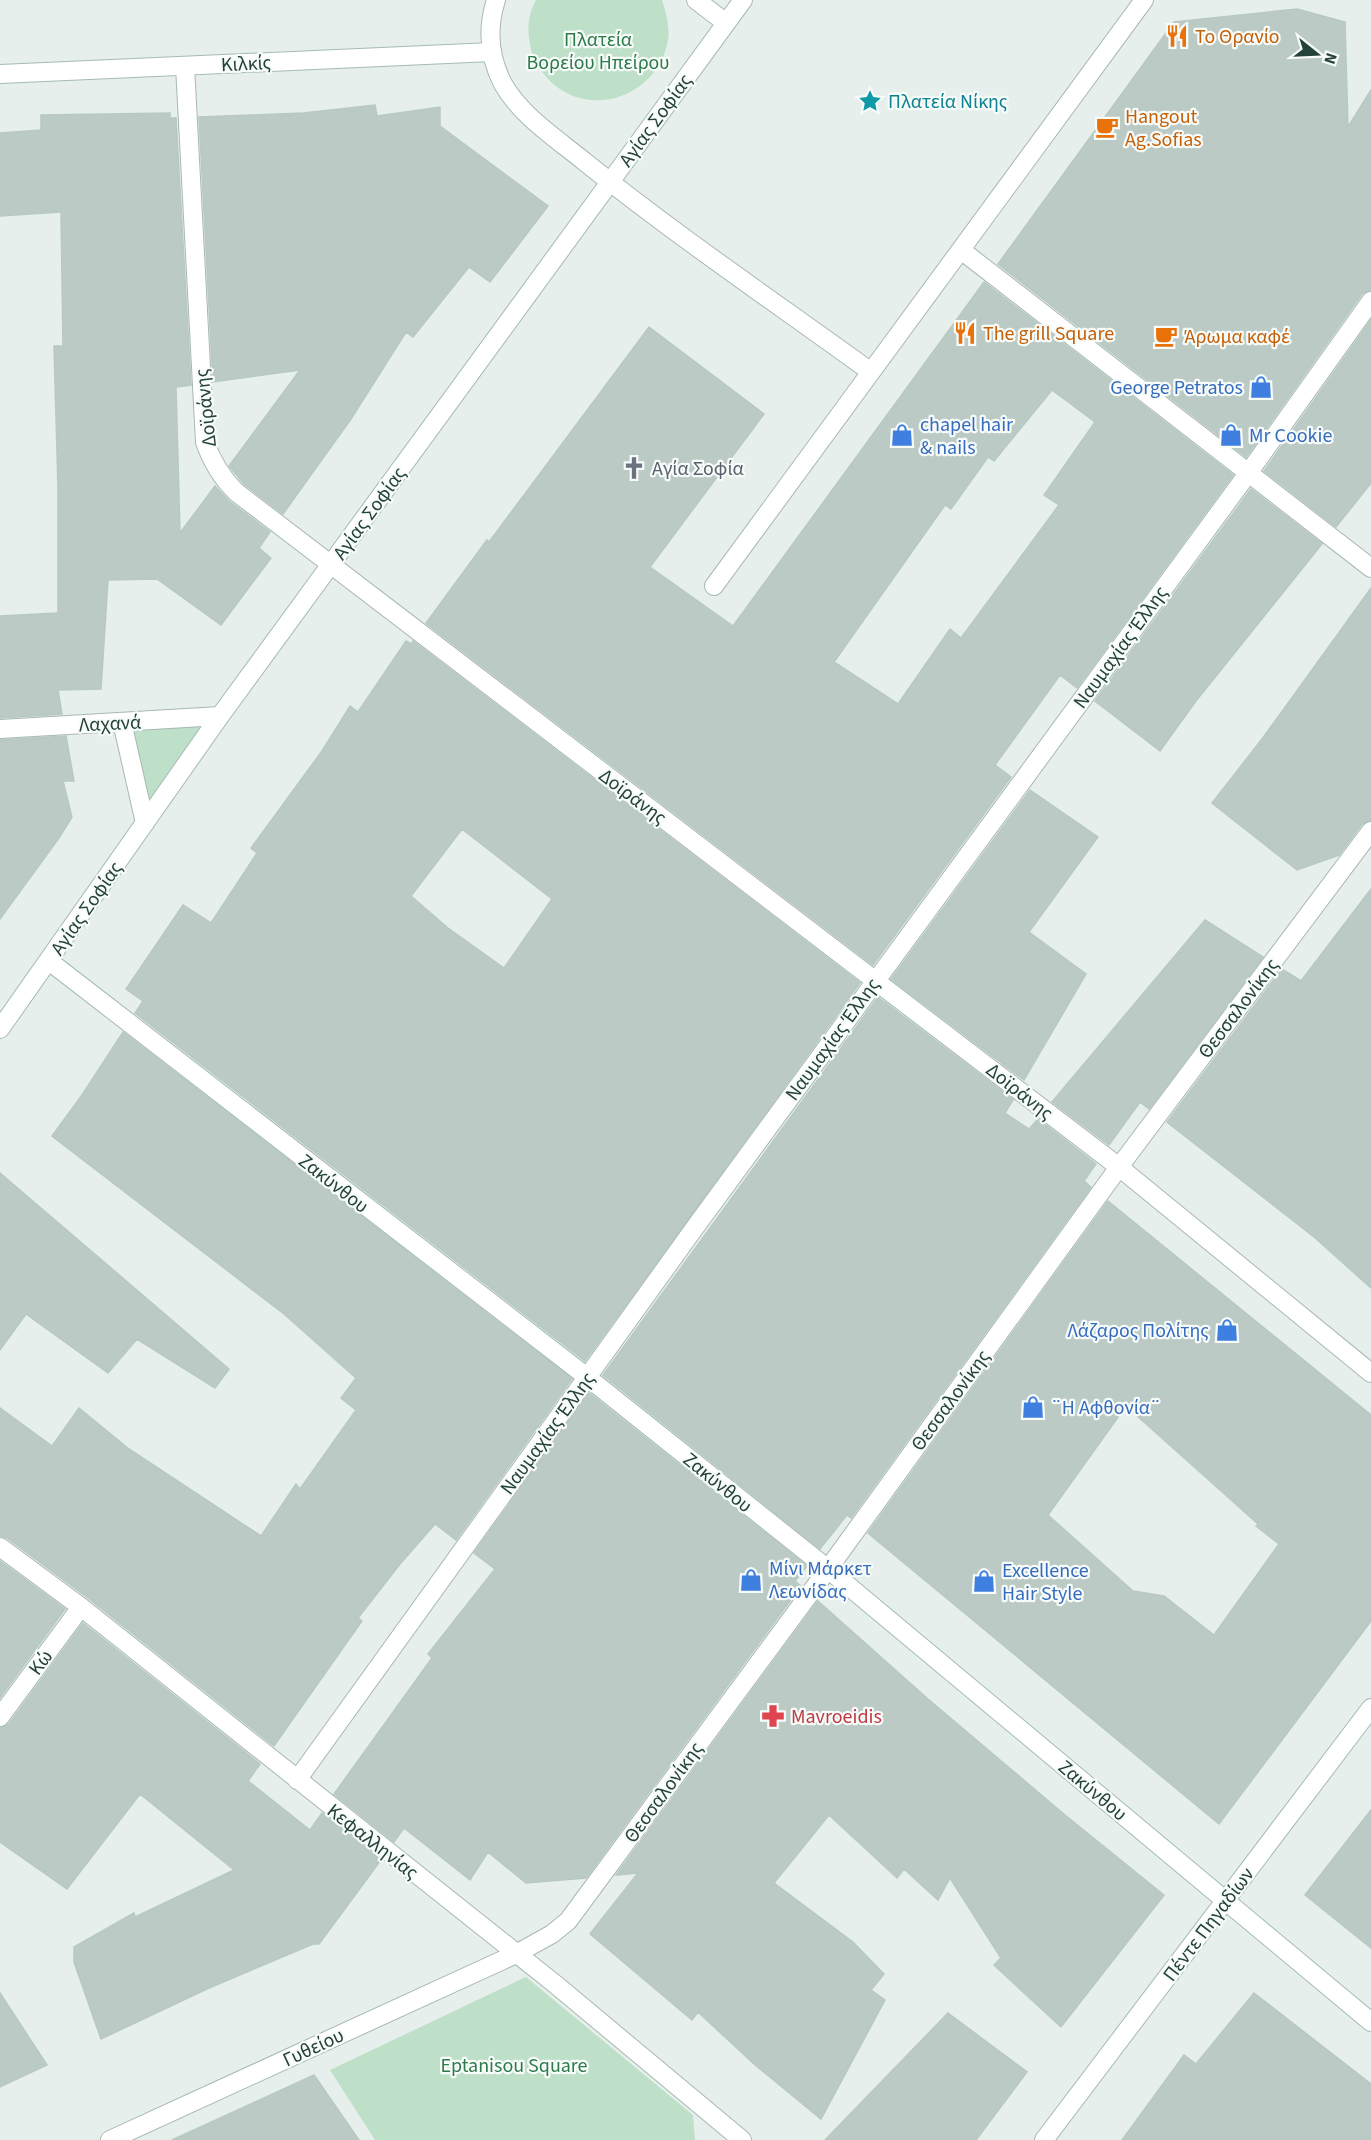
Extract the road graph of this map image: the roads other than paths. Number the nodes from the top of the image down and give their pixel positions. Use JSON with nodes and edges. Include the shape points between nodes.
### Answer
{"nodes":[{"id":1,"x":496,"y":0,"type":"edge"},
{"id":2,"x":696,"y":0,"type":"edge"},
{"id":3,"x":743,"y":0,"type":"edge"},
{"id":4,"x":1144,"y":0,"type":"edge"},
{"id":5,"x":726,"y":23,"type":"junction"},
{"id":6,"x":492,"y":52,"type":"junction"},
{"id":7,"x":185,"y":66,"type":"junction"},
{"id":8,"x":0,"y":74,"type":"edge"},
{"id":9,"x":610,"y":182,"type":"junction"},
{"id":10,"x":961,"y":250,"type":"junction"},
{"id":11,"x":1371,"y":301,"type":"edge"},
{"id":12,"x":871,"y":372,"type":"junction"},
{"id":13,"x":1249,"y":472,"type":"junction"},
{"id":14,"x":331,"y":565,"type":"junction"},
{"id":15,"x":1371,"y":568,"type":"edge"},
{"id":16,"x":714,"y":586,"type":"dead end"},
{"id":17,"x":220,"y":716,"type":"junction"},
{"id":18,"x":122,"y":722,"type":"junction"},
{"id":19,"x":0,"y":729,"type":"edge"},
{"id":20,"x":145,"y":823,"type":"junction"},
{"id":21,"x":1371,"y":831,"type":"edge"},
{"id":22,"x":49,"y":961,"type":"junction"},
{"id":23,"x":876,"y":980,"type":"junction"},
{"id":24,"x":0,"y":1029,"type":"edge"},
{"id":25,"x":1119,"y":1167,"type":"junction"},
{"id":26,"x":1371,"y":1373,"type":"edge"},
{"id":27,"x":587,"y":1377,"type":"junction"},
{"id":28,"x":0,"y":1547,"type":"edge"},
{"id":29,"x":828,"y":1569,"type":"junction"},
{"id":30,"x":81,"y":1607,"type":"junction"},
{"id":31,"x":1371,"y":1708,"type":"edge"},
{"id":32,"x":0,"y":1717,"type":"edge"},
{"id":33,"x":297,"y":1780,"type":"junction"},
{"id":34,"x":1226,"y":1901,"type":"junction"},
{"id":35,"x":516,"y":1954,"type":"junction"},
{"id":36,"x":1371,"y":2022,"type":"edge"},
{"id":37,"x":110,"y":2140,"type":"edge"},
{"id":38,"x":742,"y":2140,"type":"edge"},
{"id":39,"x":1044,"y":2140,"type":"edge"}],
"edges":[{"from":1,"to":6,"type":"street","via":[[490,21]]},
{"from":2,"to":5,"type":"street"},
{"from":3,"to":5,"type":"street","name":"Αγίας Σοφίας"},
{"from":4,"to":10,"type":"street"},
{"from":5,"to":9,"type":"street","name":"Αγίας Σοφίας"},
{"from":6,"to":7,"type":"street","name":"Κιλκίς"},
{"from":6,"to":9,"type":"street","via":[[503,84],[522,109]]},
{"from":7,"to":8,"type":"street","name":"Κιλκίς"},
{"from":7,"to":14,"type":"street","name":"Δοϊράνης","via":[[205,442],[217,470],[236,492]]},
{"from":9,"to":12,"type":"street"},
{"from":9,"to":14,"type":"street","name":"Αγίας Σοφίας"},
{"from":10,"to":12,"type":"street"},
{"from":10,"to":13,"type":"street"},
{"from":11,"to":13,"type":"street","name":"Ναυμαχίας Έλλης"},
{"from":12,"to":16,"type":"street"},
{"from":13,"to":15,"type":"street"},
{"from":13,"to":23,"type":"street","name":"Ναυμαχίας Έλλης"},
{"from":14,"to":17,"type":"street","name":"Αγίας Σοφίας"},
{"from":14,"to":23,"type":"street","name":"Δοϊράνης"},
{"from":17,"to":18,"type":"street","name":"Λαχανά"},
{"from":17,"to":20,"type":"street","name":"Αγίας Σοφίας"},
{"from":18,"to":19,"type":"street","name":"Λαχανά"},
{"from":18,"to":20,"type":"street"},
{"from":20,"to":22,"type":"street","name":"Αγίας Σοφίας"},
{"from":21,"to":25,"type":"street","name":"Θεσσαλονίκης"},
{"from":22,"to":24,"type":"street","name":"Αγίας Σοφίας"},
{"from":22,"to":27,"type":"street","name":"Ζακύνθου"},
{"from":23,"to":25,"type":"street","name":"Δοϊράνης"},
{"from":23,"to":27,"type":"street","name":"Ναυμαχίας Έλλης"},
{"from":25,"to":26,"type":"street","name":"Δοϊράνης"},
{"from":25,"to":29,"type":"street","name":"Θεσσαλονίκης"},
{"from":27,"to":29,"type":"street","name":"Ζακύνθου"},
{"from":27,"to":33,"type":"street","name":"Ναυμαχίας Έλλης"},
{"from":28,"to":30,"type":"street","name":"Κεφαλληνίας"},
{"from":29,"to":34,"type":"street","name":"Ζακύνθου"},
{"from":29,"to":35,"type":"street","name":"Θεσσαλονίκης","via":[[568,1921]]},
{"from":30,"to":32,"type":"street","name":"Κώ"},
{"from":30,"to":33,"type":"street","name":"Κεφαλληνίας"},
{"from":31,"to":34,"type":"street","name":"Πέντε Πηγαδίων"},
{"from":33,"to":35,"type":"street","name":"Κεφαλληνίας"},
{"from":34,"to":36,"type":"street","name":"Ζακύνθου"},
{"from":34,"to":39,"type":"street","name":"Πέντε Πηγαδίων"},
{"from":35,"to":37,"type":"street","name":"Γυθείου"},
{"from":35,"to":38,"type":"street","name":"Κεφαλληνίας"}]}
